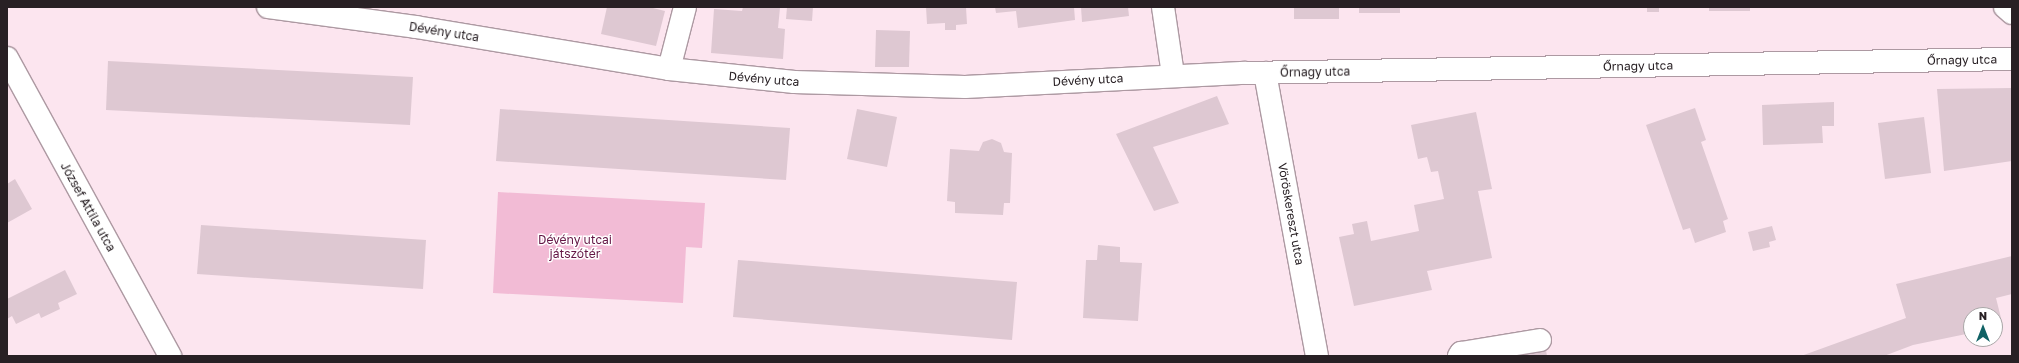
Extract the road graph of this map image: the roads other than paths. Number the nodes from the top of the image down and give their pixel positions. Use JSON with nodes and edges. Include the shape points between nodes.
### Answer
{"nodes":[{"id":1,"x":268,"y":7,"type":"edge"},
{"id":2,"x":685,"y":7,"type":"edge"},
{"id":3,"x":1163,"y":7,"type":"edge"},
{"id":4,"x":2005,"y":7,"type":"edge"},
{"id":5,"x":298,"y":9,"type":"edge"},
{"id":6,"x":2012,"y":13,"type":"edge"},
{"id":7,"x":7,"y":58,"type":"edge"},
{"id":8,"x":2012,"y":59,"type":"edge"},
{"id":9,"x":669,"y":69,"type":"junction"},
{"id":10,"x":1265,"y":73,"type":"junction"},
{"id":11,"x":1172,"y":75,"type":"junction"},
{"id":12,"x":1540,"y":340,"type":"dead end"},
{"id":13,"x":170,"y":356,"type":"edge"},
{"id":14,"x":1317,"y":356,"type":"edge"},
{"id":15,"x":1459,"y":356,"type":"edge"}],
"edges":[{"from":1,"to":5,"type":"street","name":"Dévény utca"},
{"from":2,"to":9,"type":"street"},
{"from":3,"to":11,"type":"street"},
{"from":4,"to":6,"type":"street"},
{"from":5,"to":9,"type":"street","name":"Dévény utca"},
{"from":7,"to":13,"type":"street","name":"József Attila utca"},
{"from":8,"to":10,"type":"street","name":"Őrnagy utca"},
{"from":9,"to":11,"type":"street","name":"Dévény utca","via":[[794,82],[965,87]]},
{"from":10,"to":11,"type":"street","name":"Dévény utca"},
{"from":10,"to":14,"type":"street","name":"Vöröskereszt utca"},
{"from":12,"to":15,"type":"street","via":[[1461,353]]}]}
